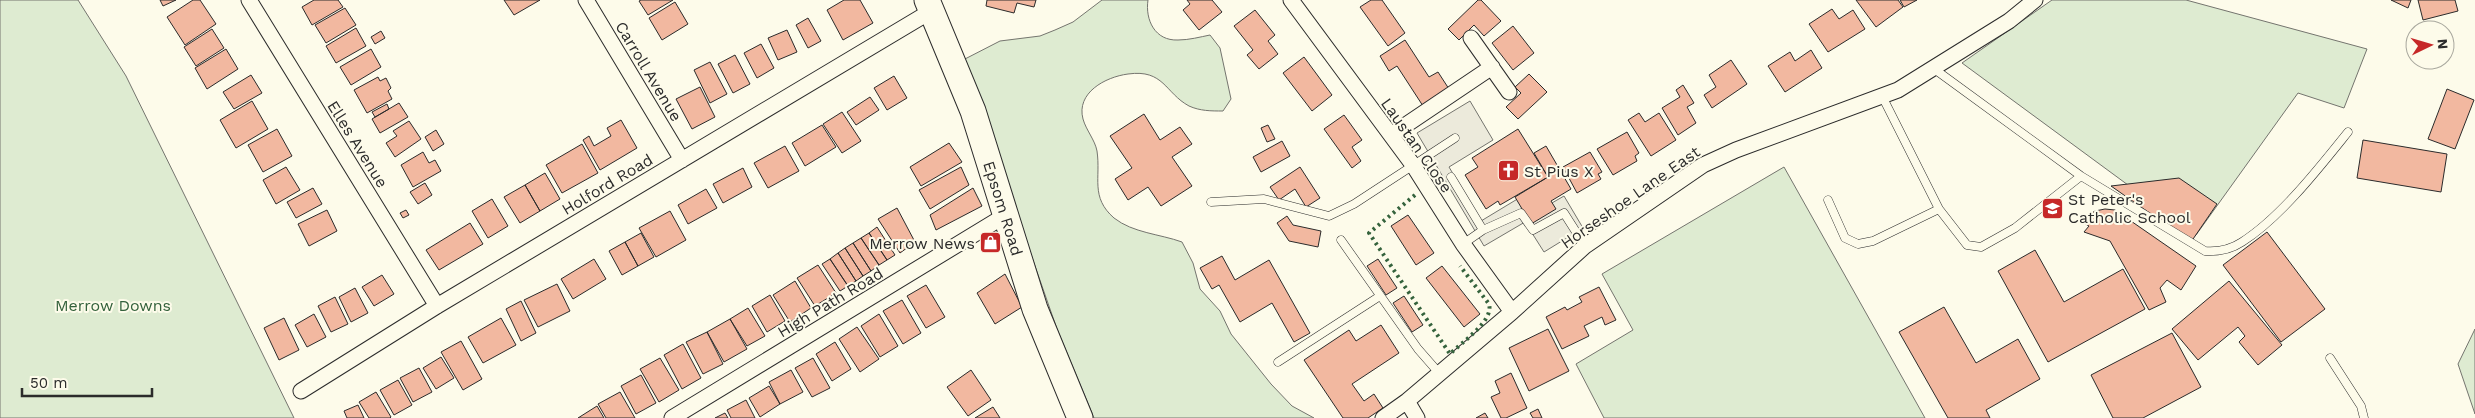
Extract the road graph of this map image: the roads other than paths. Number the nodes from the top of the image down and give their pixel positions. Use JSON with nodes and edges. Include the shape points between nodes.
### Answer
{"nodes":[{"id":1,"x":249,"y":0,"type":"edge"},
{"id":2,"x":586,"y":0,"type":"edge"},
{"id":3,"x":1291,"y":0,"type":"edge"},
{"id":4,"x":2035,"y":0,"type":"edge"},
{"id":5,"x":930,"y":5,"type":"edge"},
{"id":6,"x":1471,"y":38,"type":"dead end"},
{"id":7,"x":1492,"y":67,"type":"junction"},
{"id":8,"x":1933,"y":68,"type":"junction"},
{"id":9,"x":1510,"y":92,"type":"dead end"},
{"id":10,"x":1882,"y":96,"type":"junction"},
{"id":11,"x":2348,"y":132,"type":"dead end"},
{"id":12,"x":1391,"y":135,"type":"junction"},
{"id":13,"x":1455,"y":138,"type":"dead end"},
{"id":14,"x":682,"y":160,"type":"junction"},
{"id":15,"x":1413,"y":165,"type":"junction"},
{"id":16,"x":2081,"y":176,"type":"junction"},
{"id":17,"x":1451,"y":177,"type":"dead end"},
{"id":18,"x":1828,"y":200,"type":"dead end"},
{"id":19,"x":1211,"y":202,"type":"dead end"},
{"id":20,"x":1940,"y":209,"type":"junction"},
{"id":21,"x":1006,"y":215,"type":"junction"},
{"id":22,"x":1484,"y":230,"type":"junction"},
{"id":23,"x":1341,"y":240,"type":"dead end"},
{"id":24,"x":1463,"y":244,"type":"junction"},
{"id":25,"x":1585,"y":246,"type":"junction"},
{"id":26,"x":1380,"y":296,"type":"junction"},
{"id":27,"x":437,"y":306,"type":"junction"},
{"id":28,"x":1512,"y":312,"type":"junction"},
{"id":29,"x":2330,"y":358,"type":"dead end"},
{"id":30,"x":1278,"y":362,"type":"dead end"},
{"id":31,"x":1439,"y":373,"type":"junction"},
{"id":32,"x":301,"y":391,"type":"dead end"},
{"id":33,"x":1407,"y":400,"type":"junction"},
{"id":34,"x":672,"y":418,"type":"edge"},
{"id":35,"x":1080,"y":418,"type":"edge"},
{"id":36,"x":1383,"y":418,"type":"edge"},
{"id":37,"x":1417,"y":418,"type":"edge"},
{"id":38,"x":2364,"y":418,"type":"edge"}],
"edges":[{"from":1,"to":27,"type":"street","name":"Elles Avenue"},
{"from":2,"to":14,"type":"street","name":"Carroll Avenue"},
{"from":3,"to":12,"type":"street","name":"Laustan Close"},
{"from":4,"to":8,"type":"street","name":"Horseshoe Lane East"},
{"from":5,"to":14,"type":"street","name":"Holford Road"},
{"from":5,"to":21,"type":"main road","name":"Epsom Road","via":[[972,111]]},
{"from":6,"to":7,"type":"street"},
{"from":7,"to":9,"type":"street"},
{"from":7,"to":12,"type":"street"},
{"from":8,"to":10,"type":"street","name":"Horseshoe Lane East"},
{"from":8,"to":16,"type":"lane"},
{"from":10,"to":20,"type":"lane"},
{"from":10,"to":25,"type":"street","name":"Horseshoe Lane East","via":[[1703,165]]},
{"from":11,"to":16,"type":"lane","via":[[2287,203],[2242,242],[2219,252],[2195,246]]},
{"from":12,"to":15,"type":"street","name":"Laustan Close"},
{"from":13,"to":15,"type":"lane"},
{"from":14,"to":27,"type":"street","name":"Holford Road"},
{"from":15,"to":19,"type":"lane","via":[[1354,204],[1329,216],[1264,199]]},
{"from":15,"to":24,"type":"street","name":"Laustan Close"},
{"from":16,"to":20,"type":"lane","via":[[2016,228],[1980,246],[1967,245],[1962,241]]},
{"from":17,"to":22,"type":"lane"},
{"from":18,"to":20,"type":"lane","via":[[1845,238],[1858,244],[1873,241]]},
{"from":21,"to":34,"type":"street","name":"High Path Road"},
{"from":21,"to":35,"type":"main road","name":"Epsom Road","via":[[1035,309]]},
{"from":22,"to":24,"type":"lane"},
{"from":22,"to":25,"type":"lane","via":[[1521,213],[1533,230],[1564,213]]},
{"from":23,"to":26,"type":"lane"},
{"from":24,"to":28,"type":"street","name":"Laustan Close"},
{"from":25,"to":28,"type":"street","name":"Horseshoe Lane East"},
{"from":26,"to":30,"type":"lane"},
{"from":26,"to":31,"type":"lane"},
{"from":27,"to":32,"type":"street","name":"Holford Road"},
{"from":28,"to":31,"type":"street","name":"Horseshoe Lane East"},
{"from":29,"to":38,"type":"lane","via":[[2361,406]]},
{"from":31,"to":33,"type":"street","name":"Horseshoe Lane East"},
{"from":33,"to":36,"type":"street","name":"Horseshoe Lane East"},
{"from":33,"to":37,"type":"street"}]}
